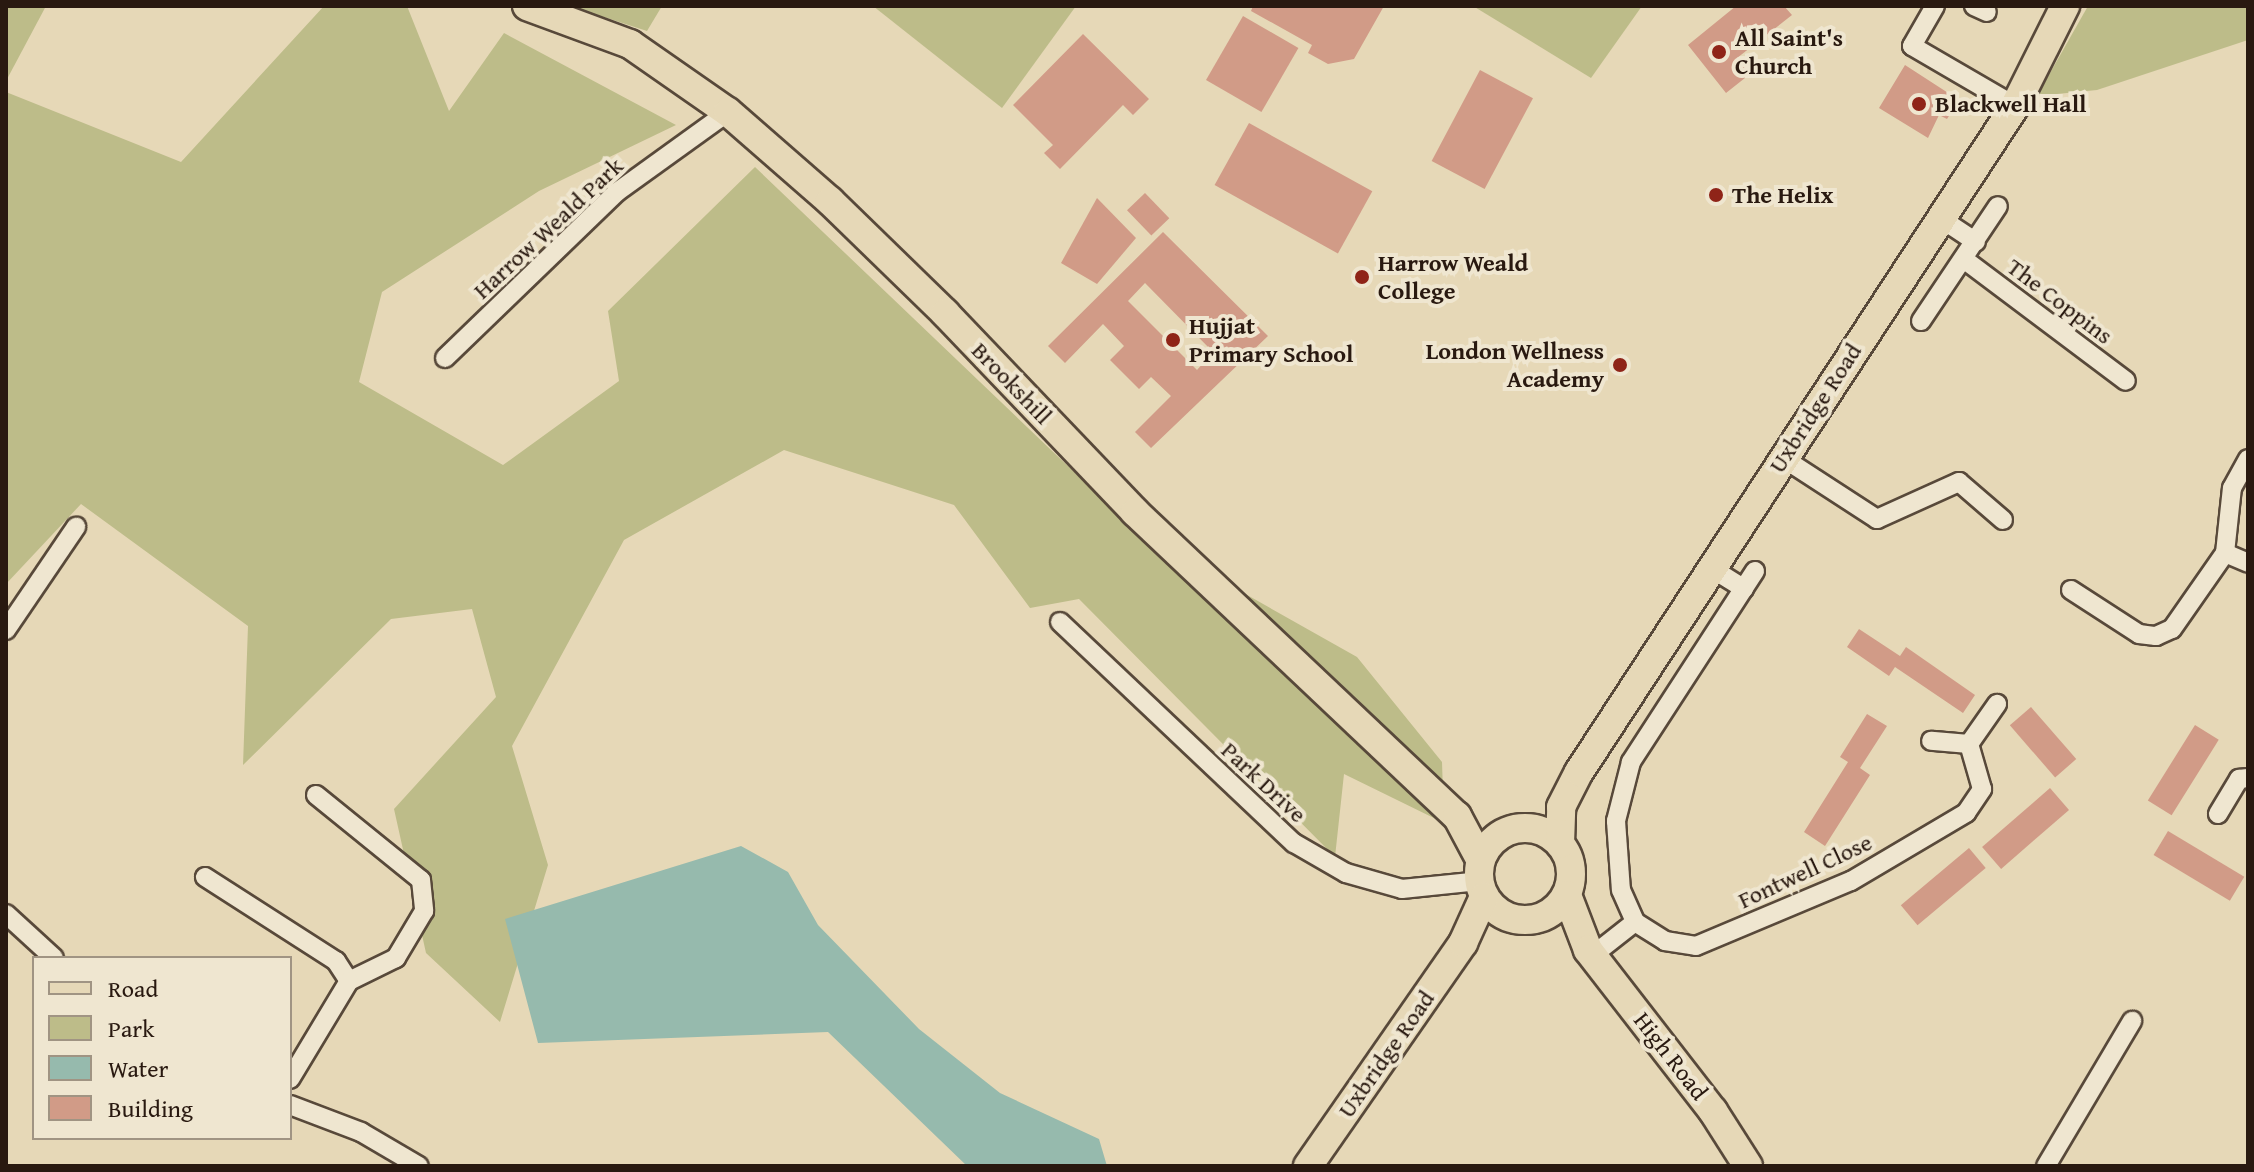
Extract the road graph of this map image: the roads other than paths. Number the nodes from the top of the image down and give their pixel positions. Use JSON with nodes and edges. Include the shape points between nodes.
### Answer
{"nodes":[{"id":1,"x":527,"y":6,"type":"edge"},
{"id":2,"x":1935,"y":6,"type":"edge"},
{"id":3,"x":2065,"y":6,"type":"edge"},
{"id":4,"x":2015,"y":106,"type":"junction"},
{"id":5,"x":728,"y":112,"type":"junction"},
{"id":6,"x":1998,"y":206,"type":"dead end"},
{"id":7,"x":1940,"y":218,"type":"junction"},
{"id":8,"x":1976,"y":242,"type":"junction"},
{"id":9,"x":1965,"y":260,"type":"junction"},
{"id":10,"x":1921,"y":321,"type":"dead end"},
{"id":11,"x":445,"y":358,"type":"dead end"},
{"id":12,"x":2126,"y":381,"type":"dead end"},
{"id":13,"x":1783,"y":458,"type":"junction"},
{"id":14,"x":2248,"y":459,"type":"edge"},
{"id":15,"x":2003,"y":520,"type":"dead end"},
{"id":16,"x":76,"y":527,"type":"dead end"},
{"id":17,"x":2225,"y":553,"type":"junction"},
{"id":18,"x":2248,"y":563,"type":"edge"},
{"id":19,"x":1711,"y":568,"type":"junction"},
{"id":20,"x":1755,"y":571,"type":"dead end"},
{"id":21,"x":1744,"y":589,"type":"junction"},
{"id":22,"x":2071,"y":590,"type":"dead end"},
{"id":23,"x":1060,"y":622,"type":"dead end"},
{"id":24,"x":6,"y":630,"type":"edge"},
{"id":25,"x":1997,"y":704,"type":"dead end"},
{"id":26,"x":1931,"y":741,"type":"dead end"},
{"id":27,"x":1969,"y":744,"type":"junction"},
{"id":28,"x":2248,"y":778,"type":"edge"},
{"id":29,"x":316,"y":795,"type":"dead end"},
{"id":30,"x":1561,"y":807,"type":"junction"},
{"id":31,"x":2218,"y":814,"type":"dead end"},
{"id":32,"x":1457,"y":816,"type":"junction"},
{"id":33,"x":1531,"y":827,"type":"junction"},
{"id":34,"x":1500,"y":834,"type":"junction"},
{"id":35,"x":1560,"y":844,"type":"junction"},
{"id":36,"x":205,"y":877,"type":"dead end"},
{"id":37,"x":1481,"y":879,"type":"junction"},
{"id":38,"x":1567,"y":895,"type":"junction"},
{"id":39,"x":6,"y":914,"type":"edge"},
{"id":40,"x":1507,"y":917,"type":"junction"},
{"id":41,"x":1539,"y":918,"type":"junction"},
{"id":42,"x":1635,"y":922,"type":"junction"},
{"id":43,"x":1463,"y":943,"type":"junction"},
{"id":44,"x":1590,"y":952,"type":"junction"},
{"id":45,"x":52,"y":956,"type":"edge"},
{"id":46,"x":349,"y":981,"type":"junction"},
{"id":47,"x":2132,"y":1021,"type":"dead end"},
{"id":48,"x":292,"y":1076,"type":"edge"},
{"id":49,"x":292,"y":1106,"type":"edge"},
{"id":50,"x":419,"y":1166,"type":"edge"},
{"id":51,"x":1308,"y":1166,"type":"edge"},
{"id":52,"x":1748,"y":1166,"type":"edge"},
{"id":53,"x":2046,"y":1166,"type":"edge"}],
"edges":[{"from":1,"to":5,"type":"main road","name":"Brookshill","via":[[630,44]]},
{"from":2,"to":4,"type":"street","via":[[1912,46]]},
{"from":3,"to":4,"type":"main road","name":"Uxbridge Road"},
{"from":4,"to":7,"type":"main road","name":"Uxbridge Road"},
{"from":5,"to":11,"type":"street","name":"Harrow Weald Park","via":[[617,192]]},
{"from":5,"to":32,"type":"main road","name":"Brookshill","via":[[830,201],[1135,512]]},
{"from":6,"to":8,"type":"street"},
{"from":7,"to":8,"type":"street"},
{"from":7,"to":13,"type":"main road","name":"Uxbridge Road"},
{"from":8,"to":9,"type":"street"},
{"from":9,"to":10,"type":"street"},
{"from":9,"to":12,"type":"street","name":"The Coppins"},
{"from":13,"to":15,"type":"street","via":[[1877,519],[1959,482]]},
{"from":13,"to":19,"type":"main road","name":"Uxbridge Road"},
{"from":14,"to":17,"type":"street","via":[[2232,488]]},
{"from":16,"to":24,"type":"street"},
{"from":17,"to":18,"type":"street"},
{"from":17,"to":22,"type":"street","via":[[2178,623],[2156,636],[2139,634]]},
{"from":19,"to":21,"type":"street"},
{"from":19,"to":30,"type":"main road","name":"Uxbridge Road","via":[[1599,738]]},
{"from":20,"to":21,"type":"street"},
{"from":21,"to":42,"type":"street","via":[[1631,762],[1616,821],[1621,890]]},
{"from":23,"to":37,"type":"street","name":"Park Drive","via":[[1294,843],[1346,873],[1402,889]]},
{"from":25,"to":27,"type":"street"},
{"from":26,"to":27,"type":"street"},
{"from":27,"to":42,"type":"street","name":"Fontwell Close","via":[[1982,789],[1966,813],[1851,881],[1696,946],[1665,941]]},
{"from":28,"to":31,"type":"street","via":[[2239,779]]},
{"from":29,"to":46,"type":"street","via":[[421,880],[424,911],[396,958]]},
{"from":30,"to":33,"type":"main road","name":"Uxbridge Road"},
{"from":30,"to":35,"type":"main road","name":"Uxbridge Road"},
{"from":32,"to":34,"type":"main road","name":"Brookshill"},
{"from":32,"to":37,"type":"main road","name":"Brookshill"},
{"from":33,"to":34,"type":"main road"},
{"from":33,"to":35,"type":"main road"},
{"from":34,"to":37,"type":"main road"},
{"from":35,"to":38,"type":"main road","via":[[1570,863]]},
{"from":36,"to":46,"type":"street","via":[[336,961]]},
{"from":37,"to":40,"type":"main road"},
{"from":37,"to":43,"type":"main road","name":"Uxbridge Road"},
{"from":38,"to":41,"type":"main road"},
{"from":38,"to":44,"type":"main road","name":"High Road"},
{"from":39,"to":45,"type":"street"},
{"from":40,"to":41,"type":"main road"},
{"from":40,"to":43,"type":"main road","name":"Uxbridge Road"},
{"from":41,"to":44,"type":"main road","name":"High Road"},
{"from":42,"to":44,"type":"street"},
{"from":43,"to":51,"type":"main road","name":"Uxbridge Road"},
{"from":44,"to":52,"type":"main road","name":"High Road","via":[[1713,1111]]},
{"from":46,"to":48,"type":"street"},
{"from":47,"to":53,"type":"street"},
{"from":49,"to":50,"type":"street","via":[[361,1132]]}]}
